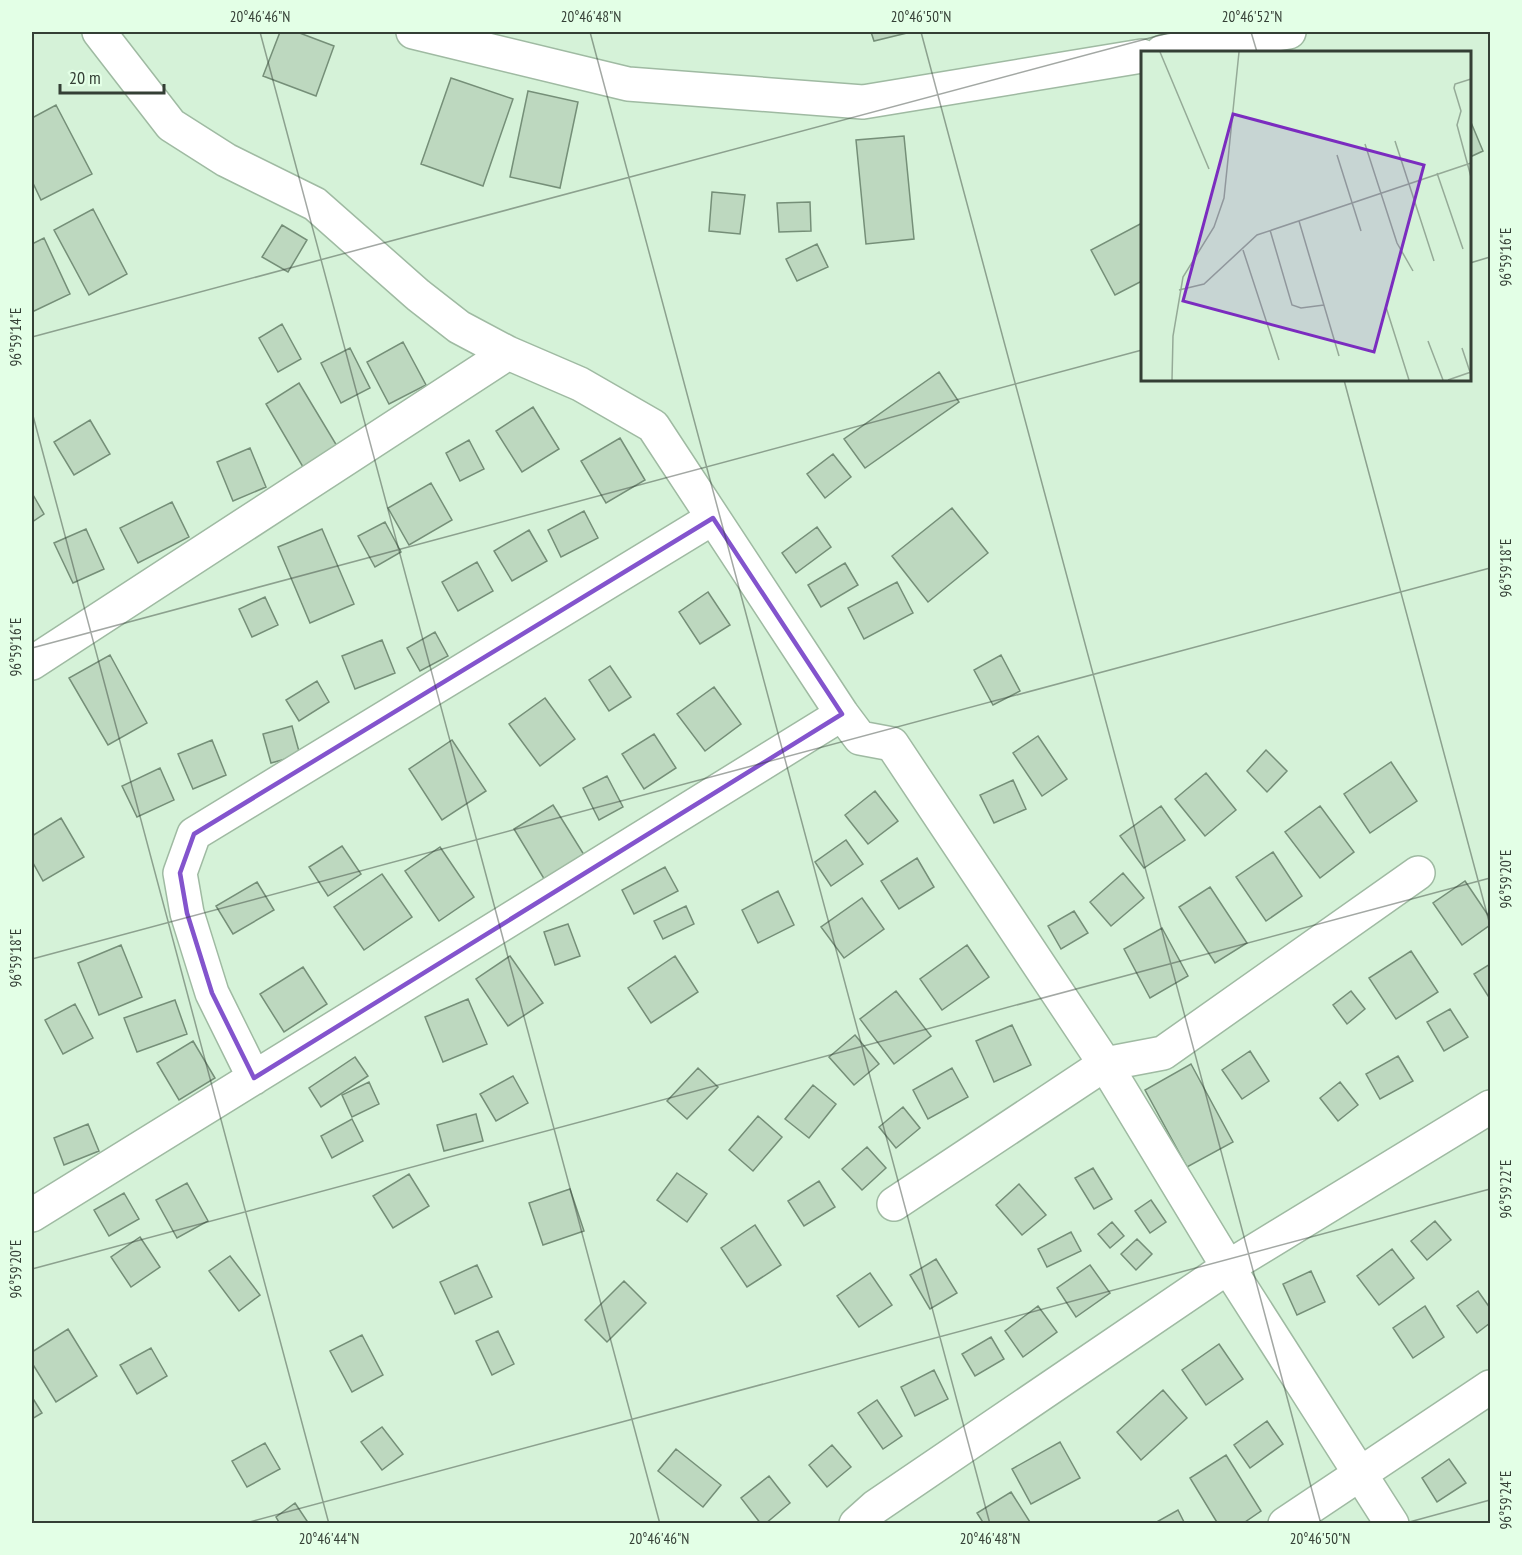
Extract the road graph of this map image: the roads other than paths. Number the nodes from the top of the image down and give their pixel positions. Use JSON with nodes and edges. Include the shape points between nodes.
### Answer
{"nodes":[{"id":1,"x":99,"y":32,"type":"edge"},
{"id":2,"x":413,"y":32,"type":"edge"},
{"id":3,"x":1289,"y":32,"type":"edge"},
{"id":4,"x":1168,"y":51,"type":"edge"},
{"id":5,"x":1141,"y":56,"type":"edge"},
{"id":6,"x":508,"y":353,"type":"junction"},
{"id":7,"x":713,"y":518,"type":"junction"},
{"id":8,"x":32,"y":663,"type":"edge"},
{"id":9,"x":842,"y":714,"type":"junction"},
{"id":10,"x":1418,"y":873,"type":"dead end"},
{"id":11,"x":1105,"y":1064,"type":"junction"},
{"id":12,"x":255,"y":1078,"type":"junction"},
{"id":13,"x":1491,"y":1107,"type":"edge"},
{"id":14,"x":894,"y":1204,"type":"dead end"},
{"id":15,"x":32,"y":1215,"type":"edge"},
{"id":16,"x":1228,"y":1267,"type":"junction"},
{"id":17,"x":1491,"y":1387,"type":"edge"},
{"id":18,"x":1361,"y":1475,"type":"junction"},
{"id":19,"x":856,"y":1524,"type":"edge"},
{"id":20,"x":1285,"y":1524,"type":"edge"},
{"id":21,"x":1392,"y":1524,"type":"edge"}],
"edges":[{"from":1,"to":6,"type":"street","via":[[171,125],[226,160],[315,204],[459,327]]},
{"from":2,"to":5,"type":"street","via":[[628,84],[862,102]]},
{"from":3,"to":4,"type":"street"},
{"from":6,"to":7,"type":"street","via":[[580,384],[652,426]]},
{"from":6,"to":8,"type":"street"},
{"from":7,"to":9,"type":"street"},
{"from":7,"to":12,"type":"street","via":[[194,834],[180,873],[187,913],[212,993]]},
{"from":9,"to":11,"type":"street","via":[[860,738],[892,744]]},
{"from":9,"to":12,"type":"street"},
{"from":10,"to":11,"type":"street","via":[[1163,1053]]},
{"from":11,"to":14,"type":"street"},
{"from":11,"to":16,"type":"street"},
{"from":12,"to":15,"type":"street"},
{"from":13,"to":16,"type":"street"},
{"from":16,"to":18,"type":"street"},
{"from":16,"to":19,"type":"street"},
{"from":17,"to":18,"type":"street"},
{"from":18,"to":20,"type":"street"},
{"from":18,"to":21,"type":"street"}]}
